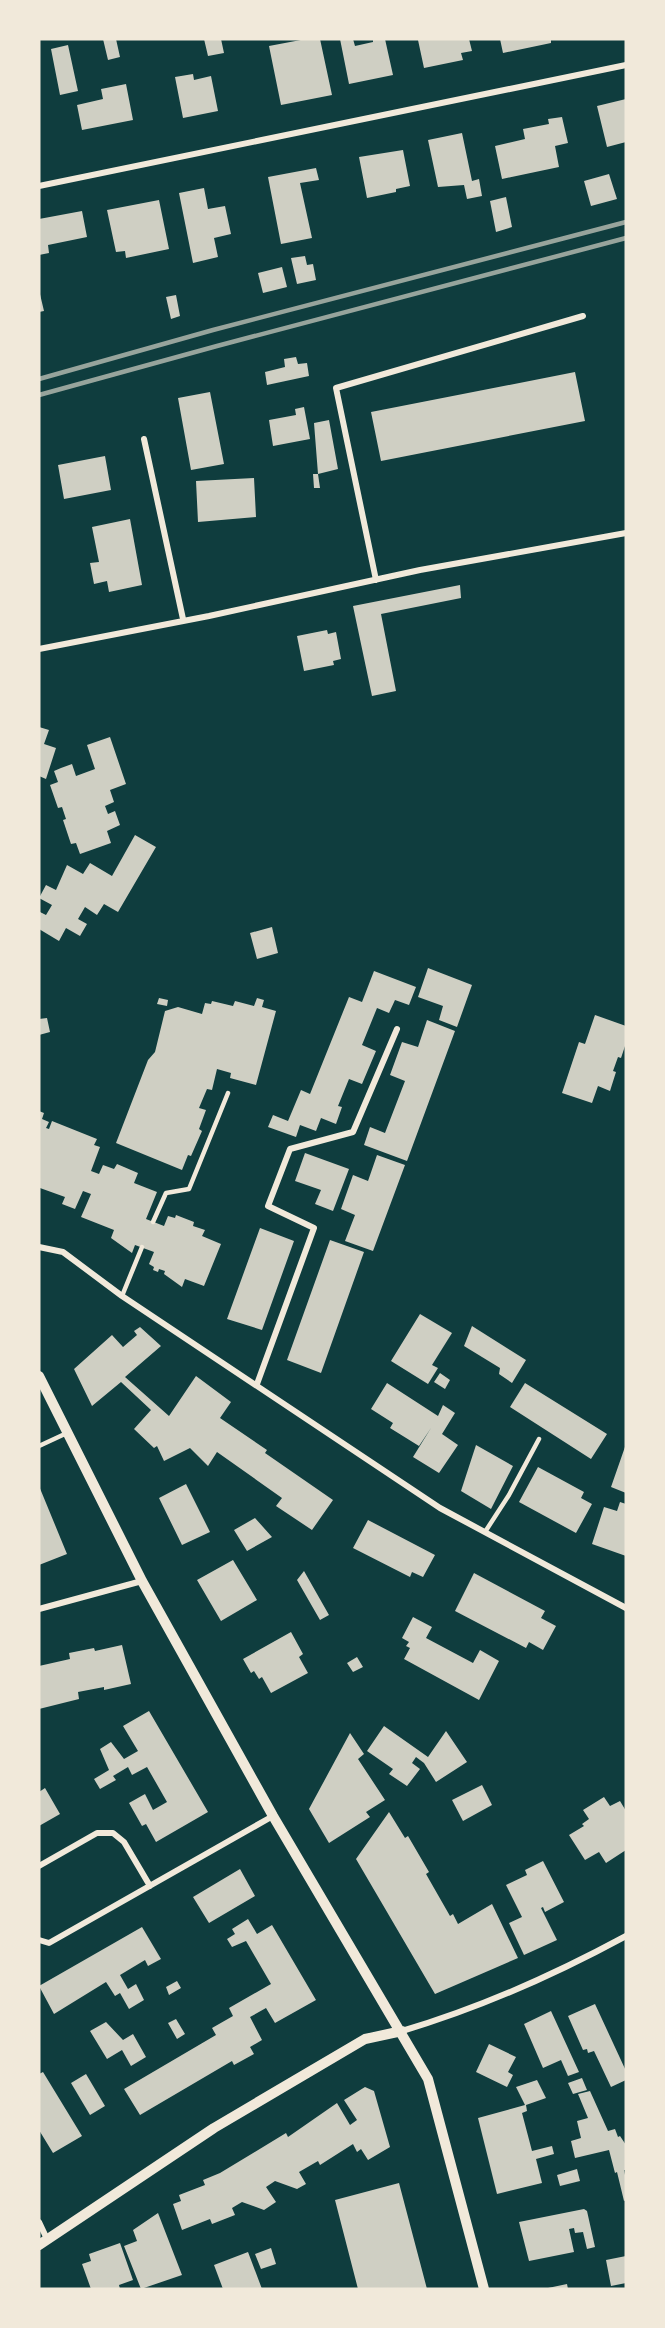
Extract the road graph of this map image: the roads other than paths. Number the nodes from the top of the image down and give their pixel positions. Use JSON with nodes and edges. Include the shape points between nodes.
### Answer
{"nodes":[{"id":1,"x":626,"y":65,"type":"edge"},
{"id":2,"x":39,"y":186,"type":"edge"},
{"id":3,"x":583,"y":316,"type":"dead end"},
{"id":4,"x":144,"y":439,"type":"dead end"},
{"id":5,"x":626,"y":533,"type":"edge"},
{"id":6,"x":376,"y":580,"type":"junction"},
{"id":7,"x":183,"y":619,"type":"junction"},
{"id":8,"x":39,"y":649,"type":"edge"},
{"id":9,"x":397,"y":1029,"type":"dead end"},
{"id":10,"x":228,"y":1093,"type":"dead end"},
{"id":11,"x":153,"y":1222,"type":"dead end"},
{"id":12,"x":39,"y":1247,"type":"edge"},
{"id":13,"x":142,"y":1247,"type":"dead end"},
{"id":14,"x":122,"y":1296,"type":"junction"},
{"id":15,"x":39,"y":1376,"type":"edge"},
{"id":16,"x":257,"y":1384,"type":"junction"},
{"id":17,"x":68,"y":1433,"type":"junction"},
{"id":18,"x":539,"y":1438,"type":"dead end"},
{"id":19,"x":39,"y":1446,"type":"edge"},
{"id":20,"x":485,"y":1532,"type":"junction"},
{"id":21,"x":142,"y":1581,"type":"junction"},
{"id":22,"x":626,"y":1608,"type":"edge"},
{"id":23,"x":39,"y":1609,"type":"edge"},
{"id":24,"x":273,"y":1816,"type":"junction"},
{"id":25,"x":39,"y":1866,"type":"edge"},
{"id":26,"x":150,"y":1886,"type":"junction"},
{"id":27,"x":626,"y":1936,"type":"edge"},
{"id":28,"x":39,"y":1940,"type":"edge"},
{"id":29,"x":402,"y":2031,"type":"junction"},
{"id":30,"x":39,"y":2222,"type":"edge"},
{"id":31,"x":43,"y":2242,"type":"edge"},
{"id":32,"x":484,"y":2289,"type":"edge"}],
"edges":[{"from":1,"to":2,"type":"street"},
{"from":3,"to":6,"type":"street","via":[[336,388]]},
{"from":4,"to":7,"type":"street"},
{"from":5,"to":6,"type":"street"},
{"from":6,"to":7,"type":"street"},
{"from":7,"to":8,"type":"street"},
{"from":9,"to":16,"type":"street","via":[[353,1132],[290,1149],[268,1206],[314,1228]]},
{"from":10,"to":11,"type":"lane","via":[[189,1189],[166,1193]]},
{"from":12,"to":14,"type":"street","via":[[63,1252]]},
{"from":13,"to":14,"type":"lane"},
{"from":14,"to":16,"type":"street"},
{"from":15,"to":17,"type":"street"},
{"from":16,"to":20,"type":"street","via":[[440,1508]]},
{"from":17,"to":19,"type":"lane"},
{"from":17,"to":21,"type":"street"},
{"from":18,"to":20,"type":"lane"},
{"from":20,"to":22,"type":"street"},
{"from":21,"to":23,"type":"street"},
{"from":21,"to":24,"type":"street"},
{"from":24,"to":26,"type":"street"},
{"from":24,"to":29,"type":"street"},
{"from":25,"to":26,"type":"street","via":[[97,1833],[113,1833],[124,1842]]},
{"from":26,"to":28,"type":"street","via":[[49,1943]]},
{"from":27,"to":29,"type":"street","via":[[568,1967]]},
{"from":29,"to":31,"type":"street","via":[[365,2039],[214,2128]]},
{"from":29,"to":32,"type":"street","via":[[428,2079]]},
{"from":30,"to":31,"type":"street"}]}
